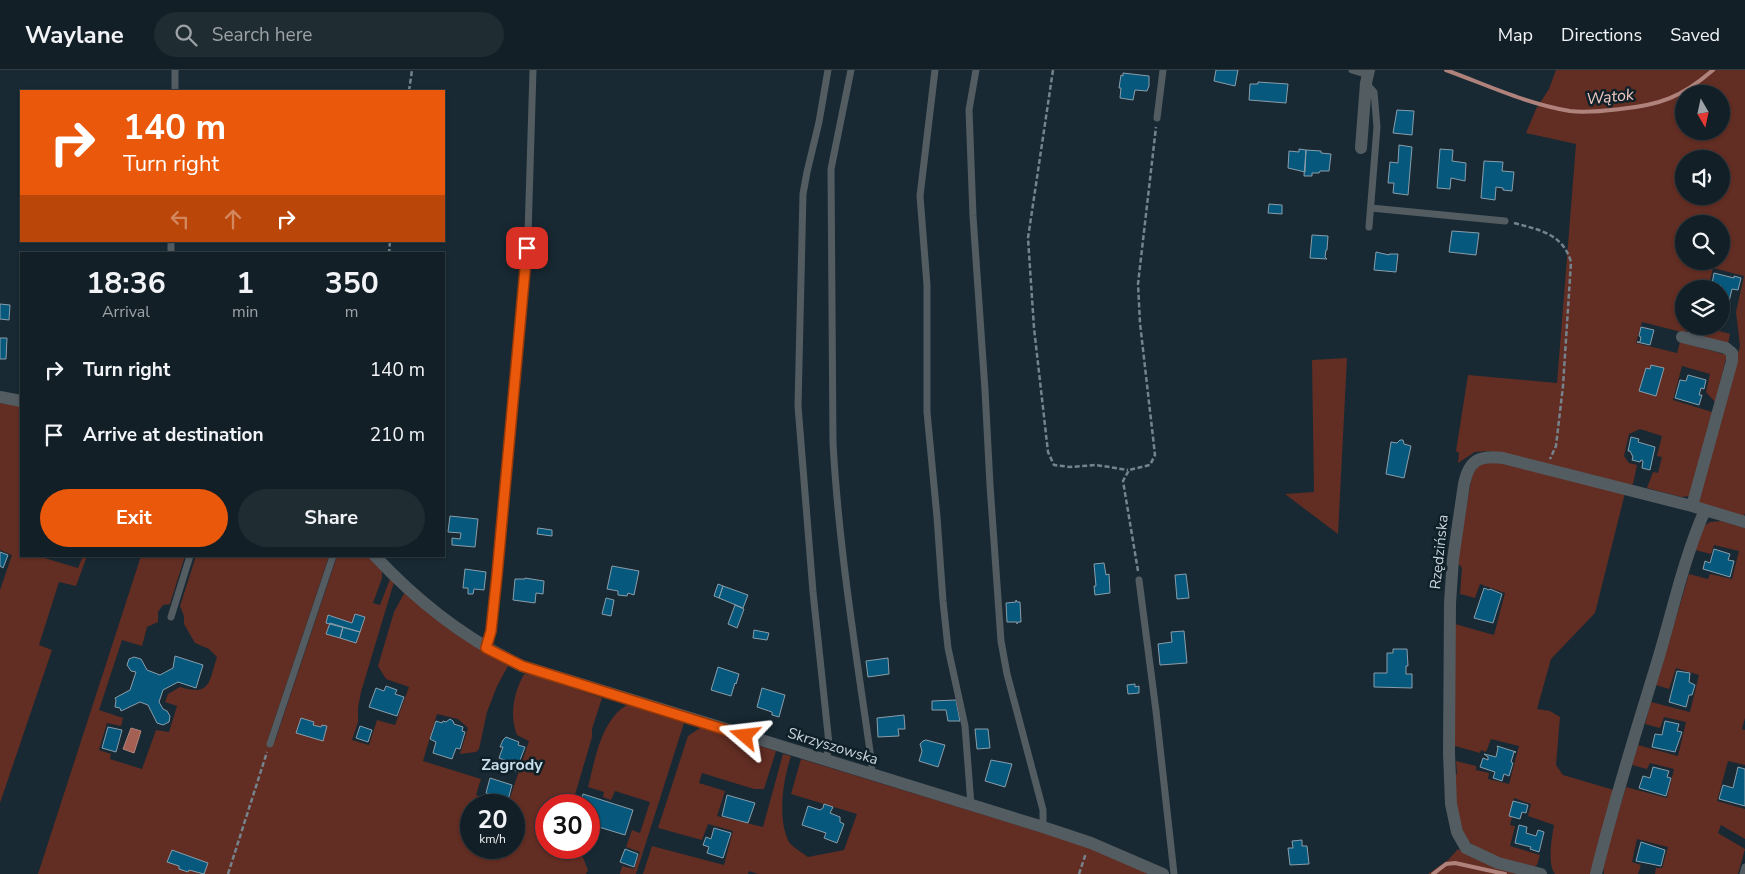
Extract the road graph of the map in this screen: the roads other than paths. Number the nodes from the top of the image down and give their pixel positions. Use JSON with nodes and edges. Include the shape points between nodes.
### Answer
{"nodes":[{"id":1,"x":175,"y":70,"type":"edge"},
{"id":2,"x":533,"y":70,"type":"edge"},
{"id":3,"x":828,"y":70,"type":"edge"},
{"id":4,"x":851,"y":70,"type":"edge"},
{"id":5,"x":935,"y":70,"type":"edge"},
{"id":6,"x":976,"y":70,"type":"edge"},
{"id":7,"x":1163,"y":70,"type":"edge"},
{"id":8,"x":1352,"y":70,"type":"edge"},
{"id":9,"x":1367,"y":76,"type":"edge"},
{"id":10,"x":174,"y":90,"type":"edge"},
{"id":11,"x":1157,"y":118,"type":"road end"},
{"id":12,"x":1361,"y":148,"type":"dead end"},
{"id":13,"x":1371,"y":208,"type":"junction"},
{"id":14,"x":1505,"y":221,"type":"road end"},
{"id":15,"x":1369,"y":228,"type":"dead end"},
{"id":16,"x":1682,"y":337,"type":"dead end"},
{"id":17,"x":0,"y":397,"type":"edge"},
{"id":18,"x":20,"y":400,"type":"edge"},
{"id":19,"x":1692,"y":506,"type":"junction"},
{"id":20,"x":1705,"y":510,"type":"junction"},
{"id":21,"x":1745,"y":522,"type":"edge"},
{"id":22,"x":190,"y":557,"type":"edge"},
{"id":23,"x":333,"y":557,"type":"edge"},
{"id":24,"x":377,"y":557,"type":"edge"},
{"id":25,"x":1139,"y":580,"type":"road end"},
{"id":26,"x":171,"y":617,"type":"dead end"},
{"id":27,"x":486,"y":648,"type":"junction"},
{"id":28,"x":270,"y":744,"type":"road end"},
{"id":29,"x":826,"y":761,"type":"junction"},
{"id":30,"x":871,"y":774,"type":"junction"},
{"id":31,"x":971,"y":806,"type":"junction"},
{"id":32,"x":1043,"y":827,"type":"junction"},
{"id":33,"x":1745,"y":867,"type":"edge"},
{"id":34,"x":1164,"y":874,"type":"edge"},
{"id":35,"x":1174,"y":874,"type":"edge"},
{"id":36,"x":1541,"y":874,"type":"edge"},
{"id":37,"x":1596,"y":874,"type":"edge"},
{"id":38,"x":1743,"y":874,"type":"edge"}],
"edges":[{"from":1,"to":10,"type":"lane"},
{"from":2,"to":27,"type":"lane","via":[[527,268],[491,631]]},
{"from":3,"to":29,"type":"lane","via":[[803,194],[798,406],[828,744]]},
{"from":4,"to":30,"type":"lane","via":[[831,169],[833,443]]},
{"from":5,"to":31,"type":"lane","via":[[920,196],[927,285],[927,412],[948,648],[965,726]]},
{"from":6,"to":32,"type":"lane","via":[[969,110],[972,208],[1000,641],[1043,810]]},
{"from":7,"to":11,"type":"lane"},
{"from":8,"to":9,"type":"lane"},
{"from":9,"to":12,"type":"street"},
{"from":9,"to":13,"type":"lane","via":[[1374,92],[1376,127]]},
{"from":13,"to":14,"type":"lane"},
{"from":13,"to":15,"type":"lane"},
{"from":16,"to":19,"type":"street","via":[[1726,348],[1732,353]]},
{"from":17,"to":18,"type":"street"},
{"from":19,"to":20,"type":"street","name":"Rzędzińska"},
{"from":19,"to":36,"type":"street","name":"Rzędzińska","via":[[1503,458],[1488,456],[1478,459],[1466,473],[1450,603],[1451,804],[1457,832],[1466,848],[1498,863]]},
{"from":20,"to":21,"type":"street","name":"Rzędzińska"},
{"from":20,"to":37,"type":"street","via":[[1677,590]]},
{"from":22,"to":26,"type":"lane"},
{"from":23,"to":28,"type":"lane"},
{"from":24,"to":27,"type":"street","name":"Skrzyszowska","via":[[416,595]]},
{"from":25,"to":35,"type":"lane"},
{"from":27,"to":29,"type":"street","name":"Skrzyszowska","via":[[522,666]]},
{"from":29,"to":30,"type":"street","name":"Skrzyszowska"},
{"from":30,"to":31,"type":"street","name":"Skrzyszowska"},
{"from":31,"to":32,"type":"street","name":"Skrzyszowska"},
{"from":32,"to":34,"type":"street","name":"Skrzyszowska","via":[[1092,843]]},
{"from":33,"to":38,"type":"lane"}]}
